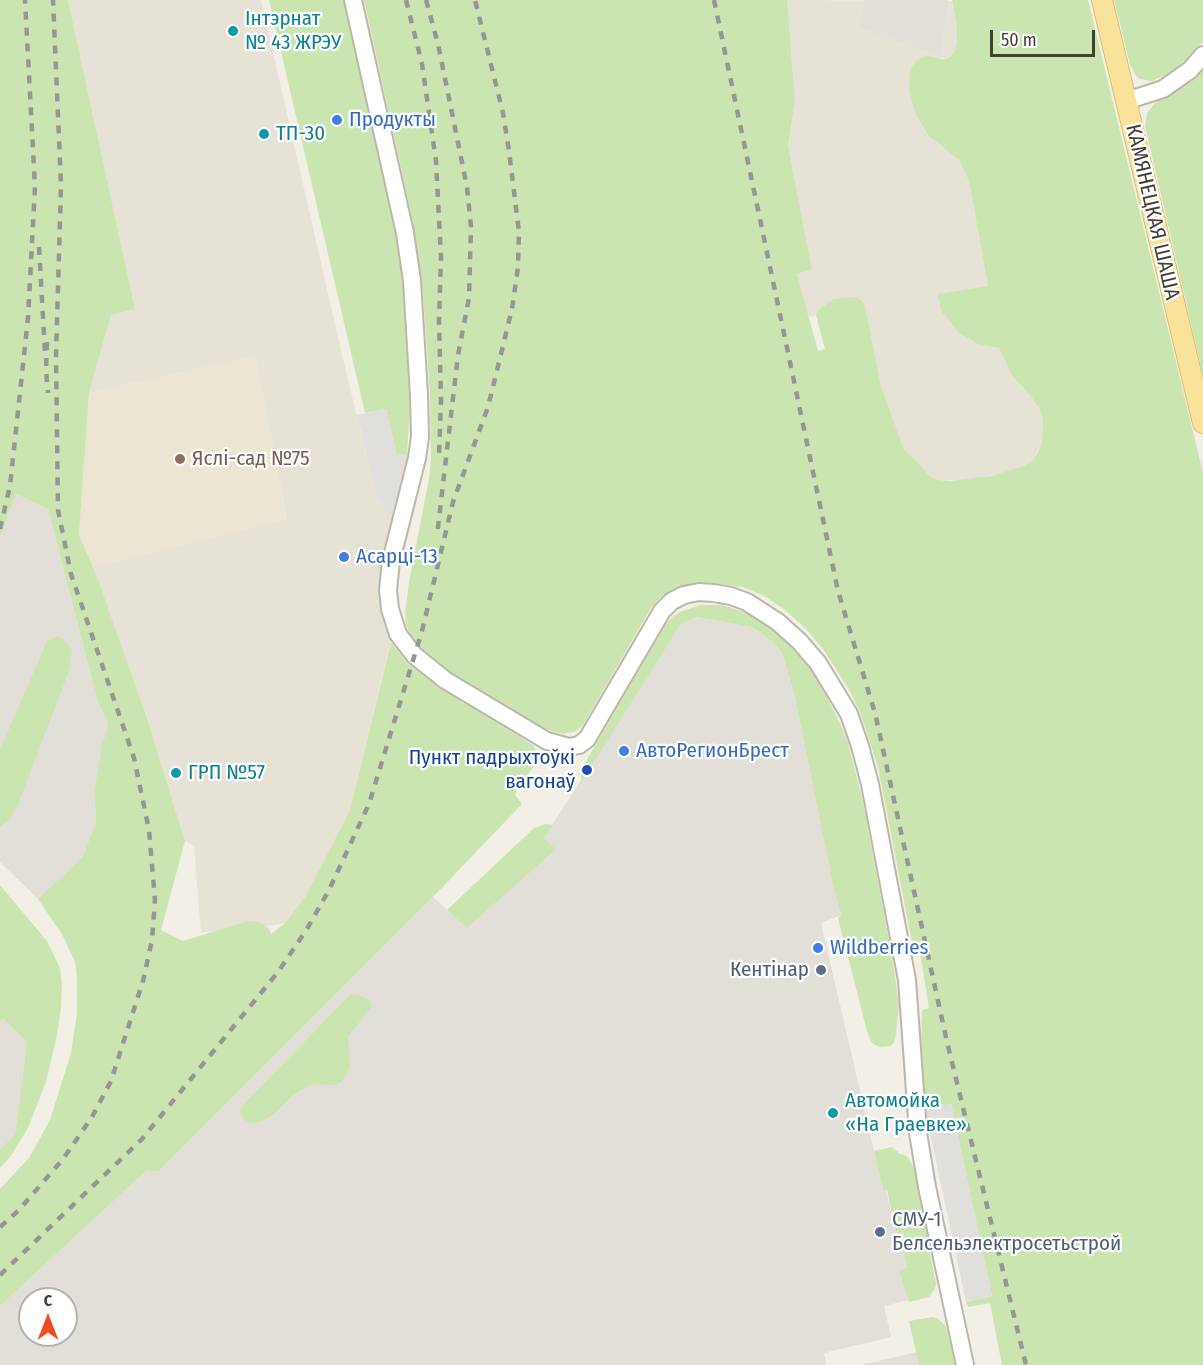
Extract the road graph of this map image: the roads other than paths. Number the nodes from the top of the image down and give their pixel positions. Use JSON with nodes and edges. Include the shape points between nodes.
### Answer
{"nodes":[{"id":1,"x":353,"y":0,"type":"edge"},
{"id":2,"x":1101,"y":0,"type":"edge"},
{"id":3,"x":1203,"y":55,"type":"edge"},
{"id":4,"x":1126,"y":101,"type":"junction"},
{"id":5,"x":1203,"y":423,"type":"edge"},
{"id":6,"x":965,"y":1365,"type":"edge"}],
"edges":[{"from":1,"to":6,"type":"street","via":[[405,233],[412,281],[420,437],[391,561],[389,600],[398,634],[414,655],[445,680],[547,741],[569,747],[587,739],[662,611],[684,595],[714,592],[747,602],[778,622],[818,663],[849,714],[870,784],[907,980],[918,1133]]},
{"from":2,"to":4,"type":"main road","name":"КАМЯНЕЦКАЯ ШАША"},
{"from":3,"to":4,"type":"street","via":[[1190,70],[1163,89]]},
{"from":4,"to":5,"type":"main road","name":"КАМЯНЕЦКАЯ ШАША"}]}
